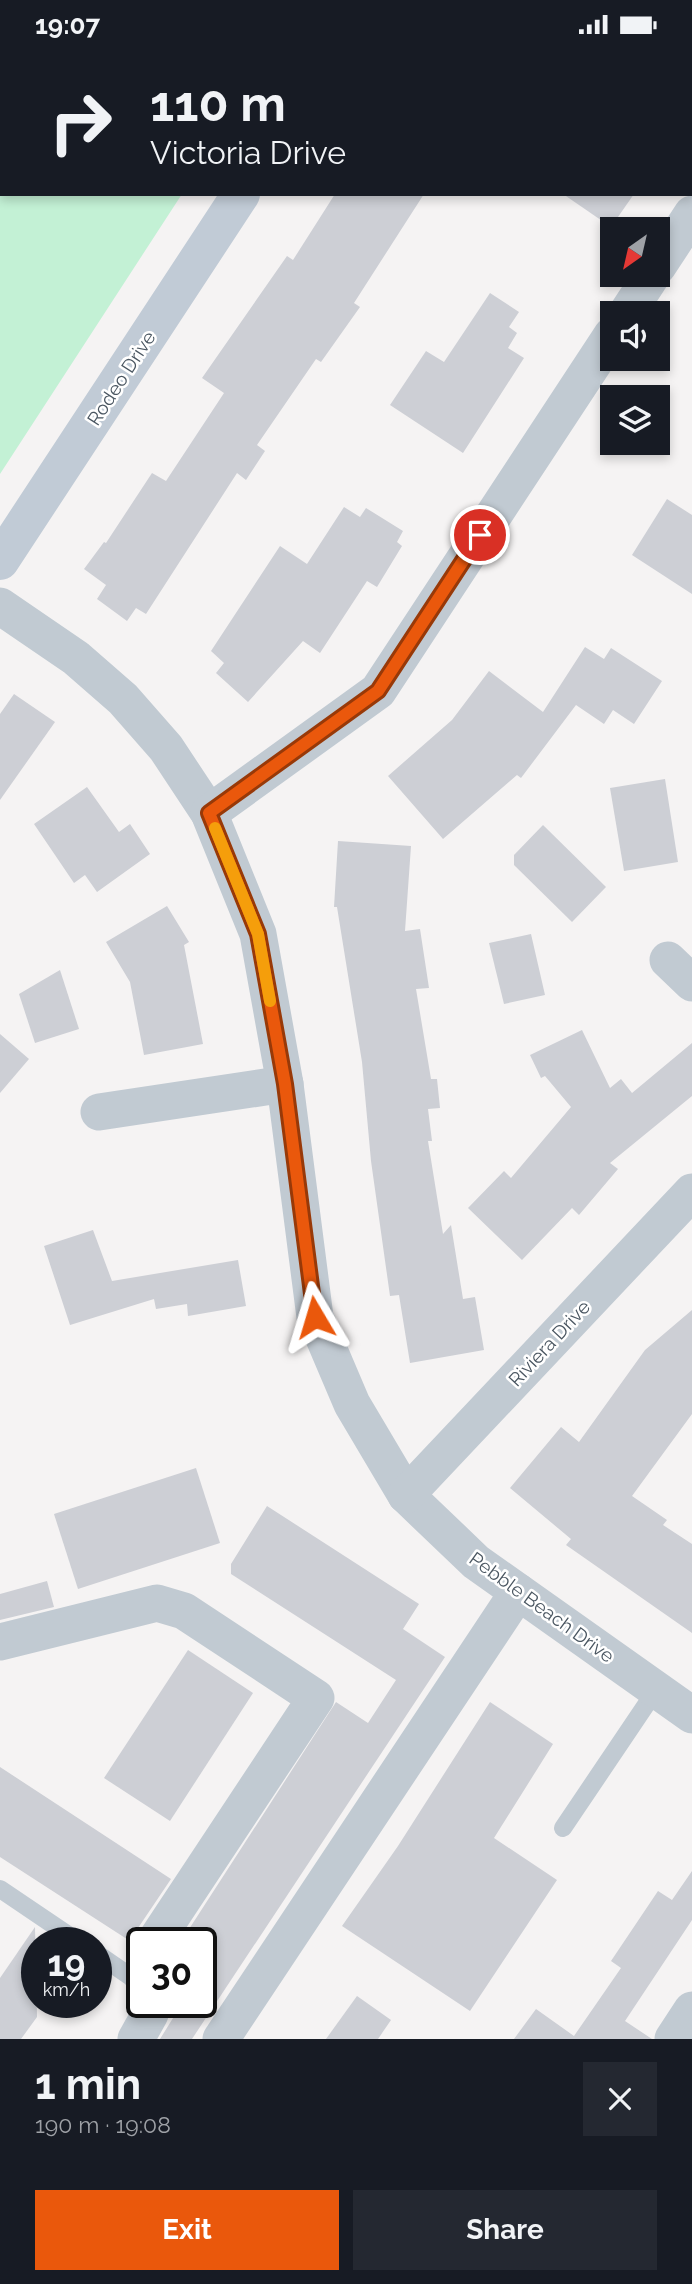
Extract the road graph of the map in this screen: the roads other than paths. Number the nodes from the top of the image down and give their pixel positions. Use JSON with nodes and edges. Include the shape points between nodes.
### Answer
{"nodes":[{"id":1,"x":241,"y":196,"type":"edge"},
{"id":2,"x":692,"y":215,"type":"edge"},
{"id":3,"x":670,"y":248,"type":"edge"},
{"id":4,"x":600,"y":353,"type":"edge"},
{"id":5,"x":0,"y":561,"type":"edge"},
{"id":6,"x":0,"y":606,"type":"edge"},
{"id":7,"x":209,"y":813,"type":"junction"},
{"id":8,"x":285,"y":1084,"type":"junction"},
{"id":9,"x":99,"y":1112,"type":"dead end"},
{"id":10,"x":692,"y":1192,"type":"edge"},
{"id":11,"x":406,"y":1495,"type":"junction"},
{"id":12,"x":519,"y":1592,"type":"junction"},
{"id":13,"x":0,"y":1642,"type":"edge"},
{"id":14,"x":656,"y":1690,"type":"junction"},
{"id":15,"x":692,"y":1715,"type":"edge"},
{"id":16,"x":563,"y":1828,"type":"dead end"},
{"id":17,"x":0,"y":1889,"type":"edge"},
{"id":18,"x":56,"y":1927,"type":"edge"},
{"id":19,"x":166,"y":1927,"type":"edge"},
{"id":20,"x":112,"y":1966,"type":"edge"},
{"id":21,"x":126,"y":1978,"type":"edge"},
{"id":22,"x":692,"y":2010,"type":"edge"},
{"id":23,"x":148,"y":2018,"type":"edge"},
{"id":24,"x":136,"y":2039,"type":"edge"},
{"id":25,"x":221,"y":2039,"type":"edge"},
{"id":26,"x":673,"y":2039,"type":"edge"}],
"edges":[{"from":1,"to":5,"type":"street","name":"Rodeo Drive"},
{"from":2,"to":3,"type":"street"},
{"from":4,"to":7,"type":"street","via":[[378,691]]},
{"from":6,"to":7,"type":"street","name":"Pebble Beach Drive","via":[[76,658],[123,699],[166,748]]},
{"from":7,"to":8,"type":"street","name":"Pebble Beach Drive","via":[[258,934]]},
{"from":8,"to":9,"type":"street"},
{"from":8,"to":11,"type":"street","name":"Pebble Beach Drive","via":[[315,1317],[352,1404]]},
{"from":10,"to":11,"type":"street","name":"Riviera Drive"},
{"from":11,"to":12,"type":"street","name":"Pebble Beach Drive","via":[[476,1562]]},
{"from":12,"to":14,"type":"street","name":"Pebble Beach Drive"},
{"from":12,"to":25,"type":"street"},
{"from":13,"to":19,"type":"street","via":[[157,1603],[170,1605],[316,1698]]},
{"from":14,"to":15,"type":"street","name":"Pebble Beach Drive"},
{"from":14,"to":16,"type":"lane"},
{"from":17,"to":18,"type":"lane"},
{"from":20,"to":21,"type":"lane"},
{"from":22,"to":26,"type":"street"},
{"from":23,"to":24,"type":"street"}]}
